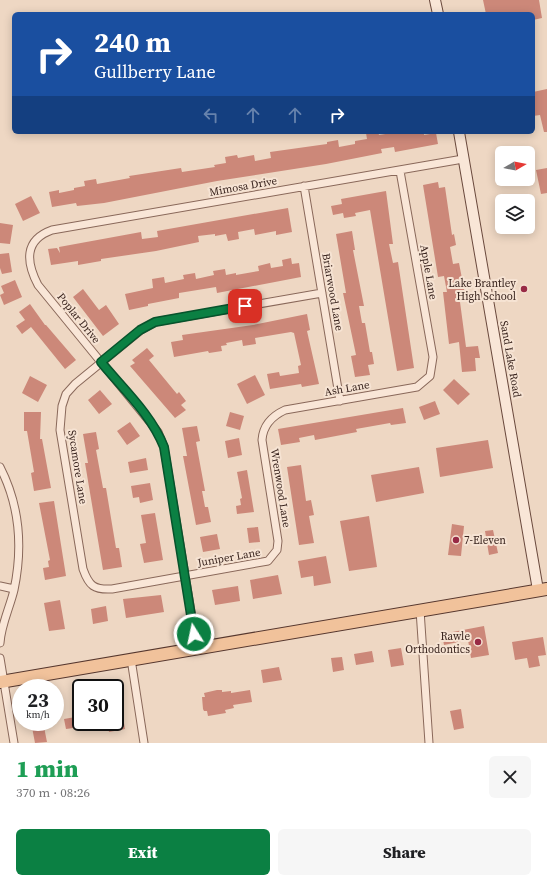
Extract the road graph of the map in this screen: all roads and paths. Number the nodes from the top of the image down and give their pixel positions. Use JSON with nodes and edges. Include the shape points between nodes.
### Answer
{"nodes":[{"id":1,"x":435,"y":0,"type":"edge"},
{"id":2,"x":438,"y":12,"type":"edge"},
{"id":3,"x":458,"y":134,"type":"edge"},
{"id":4,"x":463,"y":159,"type":"junction"},
{"id":5,"x":400,"y":171,"type":"junction"},
{"id":6,"x":304,"y":186,"type":"junction"},
{"id":7,"x":32,"y":244,"type":"joint"},
{"id":8,"x":322,"y":293,"type":"junction"},
{"id":9,"x":101,"y":362,"type":"junction"},
{"id":10,"x":430,"y":376,"type":"joint"},
{"id":11,"x":340,"y":401,"type":"junction"},
{"id":12,"x":267,"y":423,"type":"joint"},
{"id":13,"x":0,"y":467,"type":"edge"},
{"id":14,"x":273,"y":557,"type":"joint"},
{"id":15,"x":184,"y":576,"type":"junction"},
{"id":16,"x":0,"y":586,"type":"edge"},
{"id":17,"x":94,"y":587,"type":"joint"},
{"id":18,"x":14,"y":590,"type":"junction"},
{"id":19,"x":543,"y":590,"type":"edge"},
{"id":20,"x":420,"y":610,"type":"junction"},
{"id":21,"x":0,"y":643,"type":"edge"},
{"id":22,"x":197,"y":648,"type":"junction"},
{"id":23,"x":0,"y":658,"type":"edge"},
{"id":24,"x":131,"y":659,"type":"junction"},
{"id":25,"x":1,"y":681,"type":"edge"},
{"id":26,"x":14,"y":743,"type":"edge"},
{"id":27,"x":144,"y":743,"type":"edge"},
{"id":28,"x":429,"y":743,"type":"edge"}],
"edges":[{"from":1,"to":2,"type":"street"},
{"from":3,"to":4,"type":"street","name":"Sand Lake Road"},
{"from":4,"to":5,"type":"street","name":"Mimosa Drive"},
{"from":4,"to":19,"type":"street","name":"Sand Lake Road"},
{"from":5,"to":6,"type":"street","name":"Mimosa Drive"},
{"from":5,"to":10,"type":"street","name":"Apple Lane","via":[[433,357]]},
{"from":6,"to":7,"type":"street","name":"Mimosa Drive","via":[[52,230],[38,236]]},
{"from":6,"to":8,"type":"street","name":"Briarwood Lane"},
{"from":7,"to":9,"type":"street","name":"Poplar Drive","via":[[31,265],[38,284]]},
{"from":8,"to":9,"type":"street","name":"Sycamore Lane","via":[[155,322],[140,330]]},
{"from":8,"to":11,"type":"street","name":"Briarwood Lane"},
{"from":9,"to":15,"type":"street","name":"Poplar Drive","via":[[147,416],[164,447]]},
{"from":9,"to":17,"type":"street","name":"Sycamore Lane","via":[[66,394],[60,416],[60,430],[83,569],[88,582]]},
{"from":10,"to":11,"type":"street","name":"Ash Lane","via":[[417,387]]},
{"from":11,"to":12,"type":"street","name":"Ash Lane","via":[[285,410],[275,414]]},
{"from":12,"to":14,"type":"street","name":"Wrenwood Lane","via":[[262,440],[278,541]]},
{"from":13,"to":18,"type":"street","via":[[11,493],[18,524],[20,550]]},
{"from":14,"to":15,"type":"street","name":"Juniper Lane","via":[[260,564]]},
{"from":15,"to":17,"type":"street","name":"Juniper Lane","via":[[112,589],[101,590]]},
{"from":15,"to":22,"type":"street","name":"Poplar Drive"},
{"from":16,"to":18,"type":"street"},
{"from":18,"to":21,"type":"street"},
{"from":19,"to":20,"type":"main road"},
{"from":20,"to":22,"type":"main road"},
{"from":20,"to":28,"type":"street"},
{"from":22,"to":24,"type":"main road"},
{"from":23,"to":25,"type":"street"},
{"from":24,"to":25,"type":"main road"},
{"from":24,"to":27,"type":"street"},
{"from":25,"to":26,"type":"street"}]}
